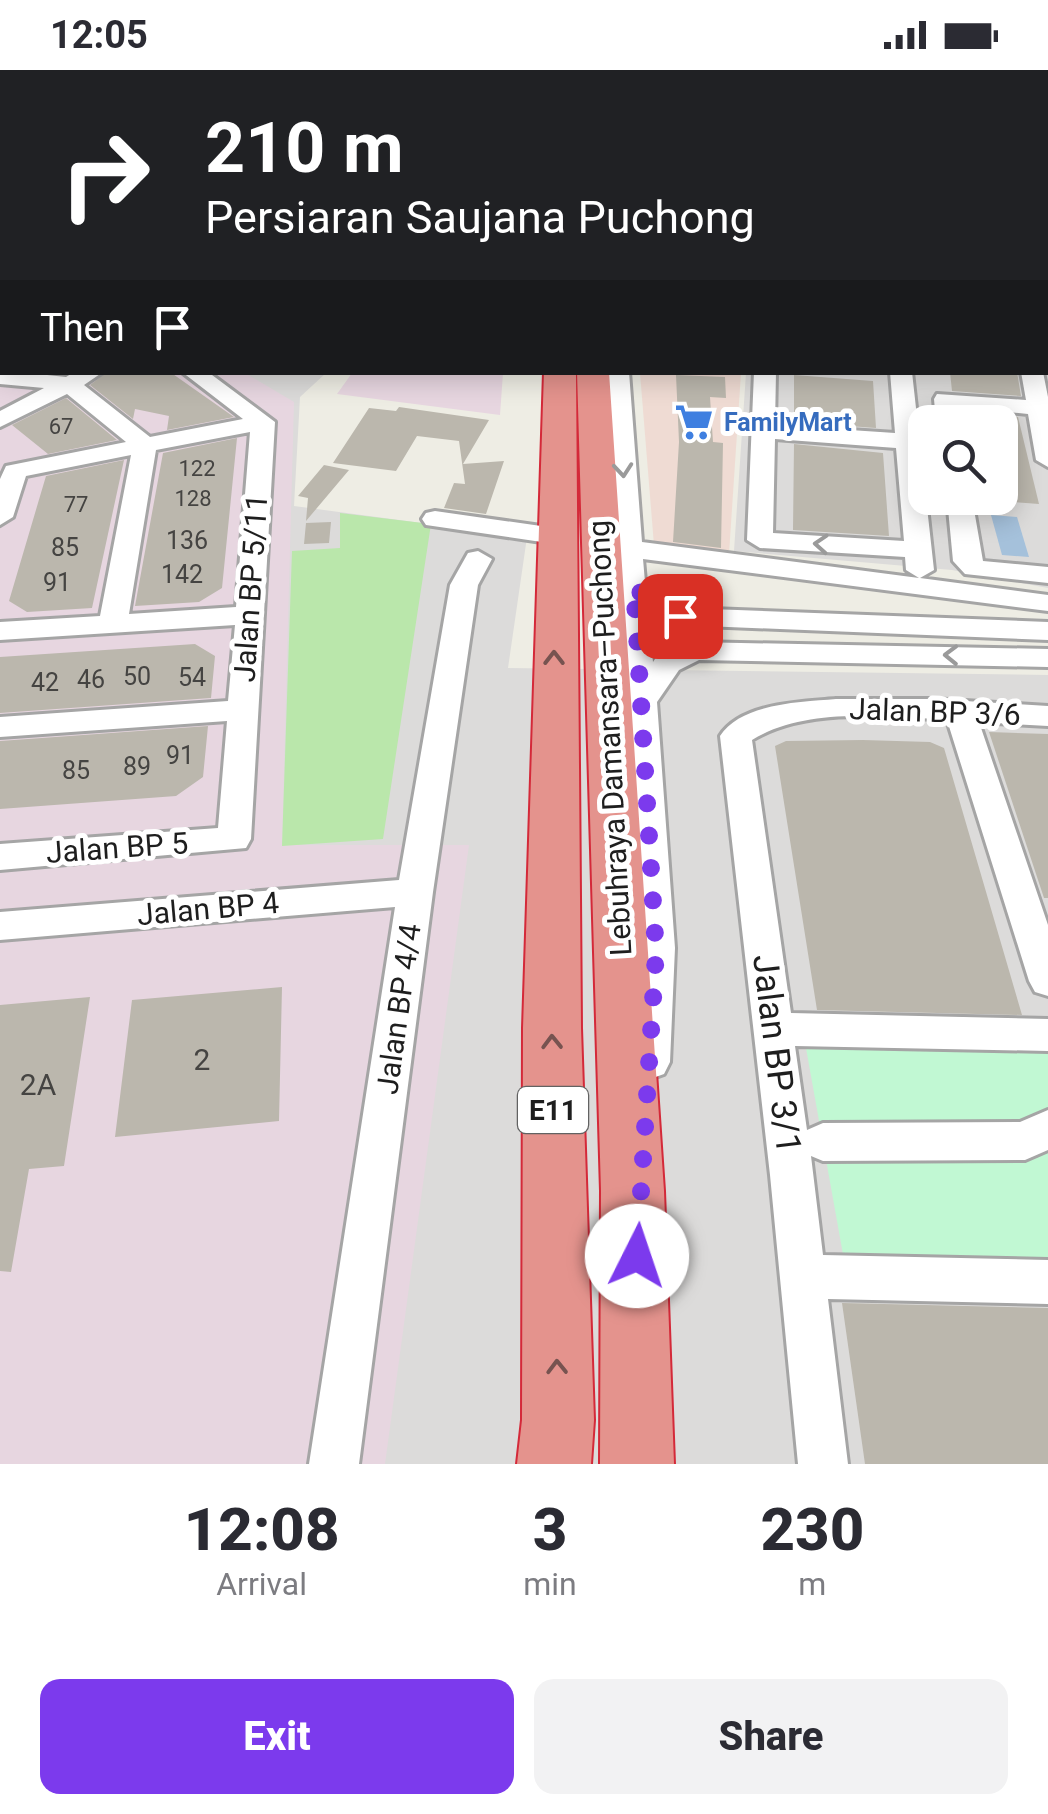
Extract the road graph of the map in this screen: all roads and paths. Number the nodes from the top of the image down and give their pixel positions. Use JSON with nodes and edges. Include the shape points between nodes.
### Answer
{"nodes":[{"id":1,"x":86,"y":375,"type":"edge"},
{"id":2,"x":198,"y":375,"type":"edge"},
{"id":3,"x":560,"y":375,"type":"edge"},
{"id":4,"x":594,"y":375,"type":"edge"},
{"id":5,"x":618,"y":375,"type":"edge"},
{"id":6,"x":765,"y":375,"type":"edge"},
{"id":7,"x":900,"y":375,"type":"edge"},
{"id":8,"x":942,"y":375,"type":"edge"},
{"id":9,"x":1033,"y":375,"type":"edge"},
{"id":10,"x":0,"y":378,"type":"edge"},
{"id":11,"x":68,"y":384,"type":"junction"},
{"id":12,"x":946,"y":405,"type":"edge"},
{"id":13,"x":1040,"y":408,"type":"junction"},
{"id":14,"x":1018,"y":409,"type":"edge"},
{"id":15,"x":0,"y":420,"type":"edge"},
{"id":16,"x":262,"y":422,"type":"junction"},
{"id":17,"x":762,"y":431,"type":"junction"},
{"id":18,"x":906,"y":441,"type":"junction"},
{"id":19,"x":145,"y":445,"type":"junction"},
{"id":20,"x":1048,"y":460,"type":"edge"},
{"id":21,"x":7,"y":464,"type":"edge"},
{"id":22,"x":960,"y":515,"type":"edge"},
{"id":23,"x":0,"y":517,"type":"edge"},
{"id":24,"x":435,"y":519,"type":"dead end"},
{"id":25,"x":555,"y":536,"type":"junction"},
{"id":26,"x":630,"y":550,"type":"junction"},
{"id":27,"x":918,"y":550,"type":"junction"},
{"id":28,"x":478,"y":559,"type":"dead end"},
{"id":29,"x":634,"y":586,"type":"junction"},
{"id":30,"x":920,"y":587,"type":"junction"},
{"id":31,"x":1039,"y":602,"type":"edge"},
{"id":32,"x":249,"y":614,"type":"junction"},
{"id":33,"x":113,"y":623,"type":"junction"},
{"id":34,"x":922,"y":625,"type":"junction"},
{"id":35,"x":0,"y":630,"type":"edge"},
{"id":36,"x":1048,"y":658,"type":"edge"},
{"id":37,"x":642,"y":701,"type":"junction"},
{"id":38,"x":822,"y":709,"type":"joint"},
{"id":39,"x":243,"y":710,"type":"junction"},
{"id":40,"x":960,"y":712,"type":"junction"},
{"id":41,"x":1048,"y":716,"type":"edge"},
{"id":42,"x":0,"y":726,"type":"edge"},
{"id":43,"x":234,"y":839,"type":"joint"},
{"id":44,"x":0,"y":857,"type":"edge"},
{"id":45,"x":416,"y":892,"type":"junction"},
{"id":46,"x":0,"y":926,"type":"edge"},
{"id":47,"x":1048,"y":981,"type":"edge"},
{"id":48,"x":774,"y":1029,"type":"junction"},
{"id":49,"x":1048,"y":1035,"type":"edge"},
{"id":50,"x":823,"y":1142,"type":"dead end"},
{"id":51,"x":1040,"y":1142,"type":"edge"},
{"id":52,"x":637,"y":1256,"type":"junction"},
{"id":53,"x":801,"y":1276,"type":"junction"},
{"id":54,"x":1048,"y":1282,"type":"edge"},
{"id":55,"x":334,"y":1464,"type":"edge"},
{"id":56,"x":554,"y":1464,"type":"edge"},
{"id":57,"x":637,"y":1464,"type":"edge"},
{"id":58,"x":823,"y":1464,"type":"edge"}],
"edges":[{"from":1,"to":11,"type":"street"},
{"from":2,"to":16,"type":"street"},
{"from":3,"to":25,"type":"highway","name":"Lebuhraya Damansara–Puchong","number":"E11"},
{"from":4,"to":52,"type":"highway","name":"Lebuhraya Damansara–Puchong","number":"E11"},
{"from":5,"to":26,"type":"street","one_way":true},
{"from":6,"to":17,"type":"street"},
{"from":7,"to":18,"type":"street"},
{"from":8,"to":12,"type":"street"},
{"from":9,"to":13,"type":"street"},
{"from":10,"to":11,"type":"street"},
{"from":11,"to":15,"type":"street"},
{"from":11,"to":19,"type":"street"},
{"from":13,"to":14,"type":"street"},
{"from":13,"to":20,"type":"street"},
{"from":16,"to":19,"type":"street"},
{"from":16,"to":32,"type":"street","name":"Jalan BP 5/11"},
{"from":17,"to":18,"type":"street"},
{"from":27,"to":17,"type":"street","one_way":true,"via":[[760,540]]},
{"from":18,"to":27,"type":"street"},
{"from":19,"to":21,"type":"street"},
{"from":19,"to":33,"type":"street"},
{"from":21,"to":23,"type":"street"},
{"from":22,"to":31,"type":"street","via":[[967,561]]},
{"from":24,"to":25,"type":"street"},
{"from":56,"to":25,"type":"highway","name":"Lebuhraya Damansara–Puchong","number":"E11","one_way":true},
{"from":26,"to":29,"type":"street"},
{"from":26,"to":30,"type":"street"},
{"from":27,"to":30,"type":"street"},
{"from":28,"to":45,"type":"street","name":"Jalan BP 4/4","via":[[464,585]]},
{"from":29,"to":34,"type":"street","via":[[656,608],[680,616]]},
{"from":29,"to":37,"type":"street"},
{"from":30,"to":31,"type":"street"},
{"from":30,"to":34,"type":"street"},
{"from":31,"to":34,"type":"street"},
{"from":32,"to":33,"type":"street"},
{"from":32,"to":39,"type":"street","name":"Jalan BP 5/11"},
{"from":33,"to":35,"type":"street"},
{"from":36,"to":37,"type":"street","one_way":true,"via":[[694,651],[668,663]]},
{"from":37,"to":52,"type":"street","via":[[656,952]]},
{"from":38,"to":40,"type":"street","name":"Jalan BP 3/6"},
{"from":38,"to":48,"type":"street","name":"Jalan BP 3/1","via":[[766,717],[736,736]]},
{"from":39,"to":42,"type":"street"},
{"from":39,"to":43,"type":"street","name":"Jalan BP 5/11"},
{"from":40,"to":41,"type":"street","name":"Jalan BP 3/6"},
{"from":40,"to":47,"type":"street"},
{"from":43,"to":44,"type":"street","name":"Jalan BP 5"},
{"from":45,"to":46,"type":"street","name":"Jalan BP 4"},
{"from":45,"to":55,"type":"street","name":"Jalan BP 4/4"},
{"from":48,"to":49,"type":"street"},
{"from":48,"to":53,"type":"street","name":"Jalan BP 3/1"},
{"from":50,"to":51,"type":"street"},
{"from":52,"to":57,"type":"highway","name":"Lebuhraya Damansara–Puchong","number":"E11"},
{"from":53,"to":54,"type":"street"},
{"from":53,"to":58,"type":"street","name":"Jalan BP 3/1"}]}
